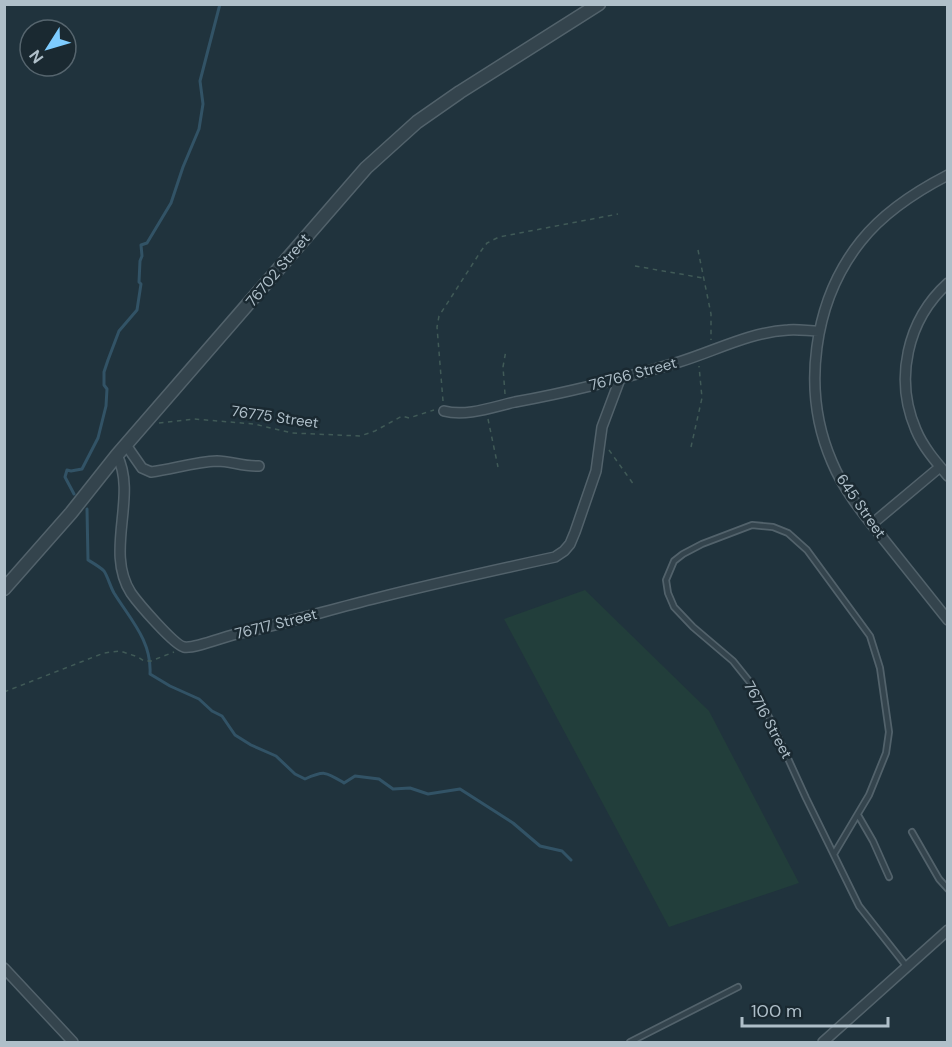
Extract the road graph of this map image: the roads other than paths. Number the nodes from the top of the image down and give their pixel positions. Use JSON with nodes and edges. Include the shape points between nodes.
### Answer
{"nodes":[{"id":1,"x":599,"y":4,"type":"edge"},
{"id":2,"x":948,"y":175,"type":"edge"},
{"id":3,"x":948,"y":283,"type":"edge"},
{"id":4,"x":819,"y":331,"type":"junction"},
{"id":5,"x":620,"y":379,"type":"junction"},
{"id":6,"x":444,"y":411,"type":"road end"},
{"id":7,"x":126,"y":445,"type":"junction"},
{"id":8,"x":117,"y":455,"type":"junction"},
{"id":9,"x":259,"y":466,"type":"dead end"},
{"id":10,"x":940,"y":467,"type":"junction"},
{"id":11,"x":948,"y":476,"type":"edge"},
{"id":12,"x":872,"y":524,"type":"junction"},
{"id":13,"x":4,"y":589,"type":"edge"},
{"id":14,"x":948,"y":620,"type":"edge"},
{"id":15,"x":858,"y":815,"type":"junction"},
{"id":16,"x":912,"y":832,"type":"dead end"},
{"id":17,"x":834,"y":854,"type":"junction"},
{"id":18,"x":889,"y":877,"type":"dead end"},
{"id":19,"x":948,"y":889,"type":"edge"},
{"id":20,"x":948,"y":930,"type":"edge"},
{"id":21,"x":907,"y":967,"type":"junction"},
{"id":22,"x":4,"y":968,"type":"edge"},
{"id":23,"x":738,"y":987,"type":"dead end"},
{"id":24,"x":73,"y":1042,"type":"edge"},
{"id":25,"x":630,"y":1042,"type":"edge"},
{"id":26,"x":823,"y":1042,"type":"edge"}],
"edges":[{"from":1,"to":7,"type":"street","name":"76702 Street","via":[[460,92],[393,143],[336,202]]},
{"from":2,"to":4,"type":"street","name":"645 Street","via":[[895,207],[860,242],[833,288]]},
{"from":3,"to":10,"type":"street","via":[[921,315],[906,358],[904,384],[917,431]]},
{"from":4,"to":5,"type":"street","name":"76766 Street","via":[[788,329],[770,333]]},
{"from":4,"to":12,"type":"street","name":"645 Street","via":[[815,379],[820,428],[843,484]]},
{"from":5,"to":6,"type":"street","name":"76766 Street","via":[[486,409]]},
{"from":5,"to":8,"type":"street","name":"76717 Street","via":[[600,437],[596,471],[570,544],[555,557],[423,586],[189,647],[177,644],[167,634],[130,592],[126,582],[121,546],[125,480]]},
{"from":7,"to":8,"type":"street","name":"76702 Street"},
{"from":7,"to":9,"type":"street","via":[[142,468],[151,472],[215,461]]},
{"from":8,"to":13,"type":"street","name":"76702 Street"},
{"from":10,"to":11,"type":"street"},
{"from":10,"to":12,"type":"street"},
{"from":12,"to":14,"type":"street","name":"645 Street"},
{"from":15,"to":17,"type":"lane"},
{"from":15,"to":17,"type":"lane","name":"76716 Street","via":[[886,753],[889,732],[880,668],[870,636],[807,550],[788,533],[752,525],[683,554],[674,561],[666,580],[674,607],[753,686]]},
{"from":15,"to":18,"type":"lane"},
{"from":16,"to":19,"type":"lane"},
{"from":17,"to":21,"type":"lane","name":"76716 Street","via":[[859,906]]},
{"from":20,"to":21,"type":"street"},
{"from":21,"to":26,"type":"street"},
{"from":22,"to":24,"type":"street"},
{"from":23,"to":25,"type":"lane"}]}
